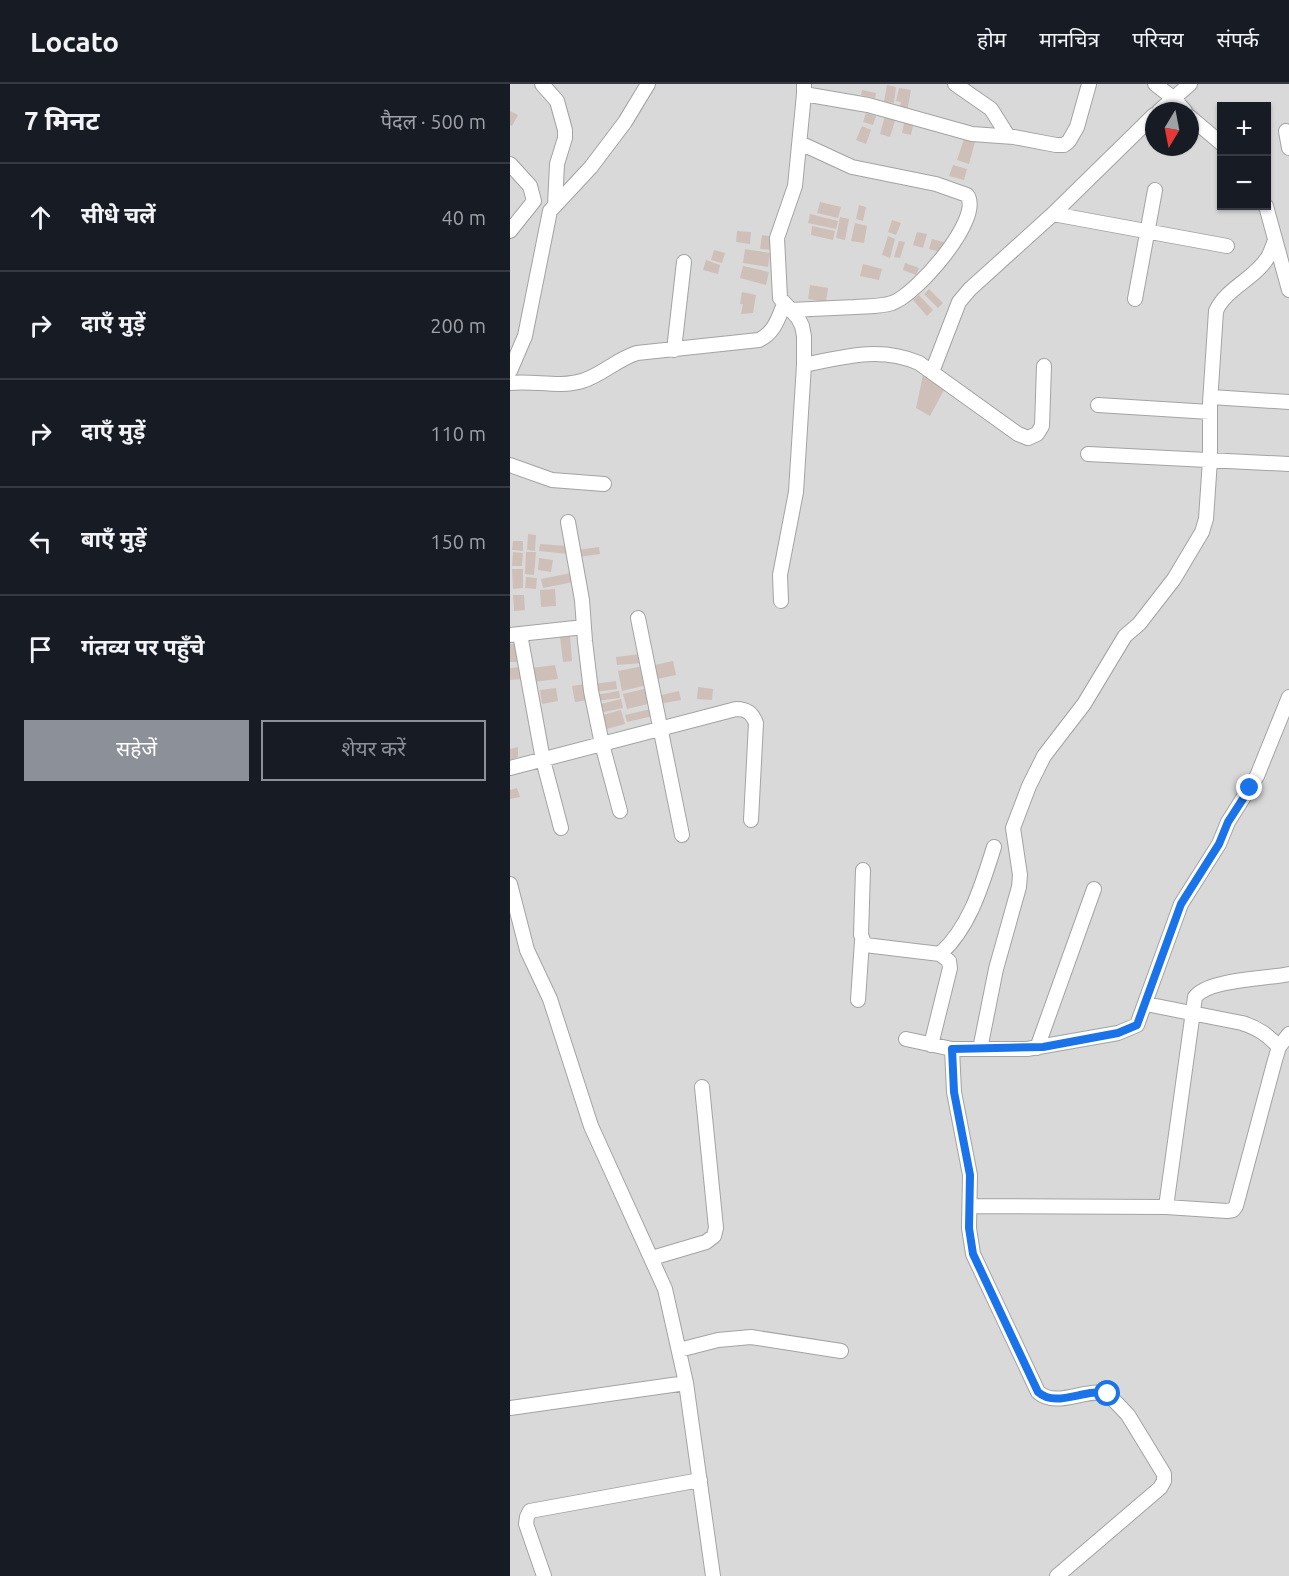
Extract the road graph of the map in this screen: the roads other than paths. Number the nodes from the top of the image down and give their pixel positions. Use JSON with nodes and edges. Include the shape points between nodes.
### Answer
{"nodes":[{"id":1,"x":542,"y":84,"type":"edge"},
{"id":2,"x":560,"y":84,"type":"edge"},
{"id":3,"x":648,"y":84,"type":"edge"},
{"id":4,"x":955,"y":84,"type":"edge"},
{"id":5,"x":1089,"y":84,"type":"edge"},
{"id":6,"x":1155,"y":84,"type":"edge"},
{"id":7,"x":1190,"y":84,"type":"edge"},
{"id":8,"x":804,"y":89,"type":"edge"},
{"id":9,"x":554,"y":98,"type":"junction"},
{"id":10,"x":1173,"y":98,"type":"junction"},
{"id":11,"x":1169,"y":102,"type":"edge"},
{"id":12,"x":1177,"y":102,"type":"edge"},
{"id":13,"x":1145,"y":124,"type":"edge"},
{"id":14,"x":1199,"y":125,"type":"edge"},
{"id":15,"x":1286,"y":131,"type":"dead end"},
{"id":16,"x":1008,"y":136,"type":"junction"},
{"id":17,"x":1217,"y":141,"type":"edge"},
{"id":18,"x":800,"y":143,"type":"junction"},
{"id":19,"x":1289,"y":148,"type":"edge"},
{"id":20,"x":510,"y":164,"type":"edge"},
{"id":21,"x":1155,"y":190,"type":"dead end"},
{"id":22,"x":555,"y":205,"type":"junction"},
{"id":23,"x":1267,"y":210,"type":"edge"},
{"id":24,"x":1053,"y":214,"type":"junction"},
{"id":25,"x":510,"y":231,"type":"edge"},
{"id":26,"x":1146,"y":231,"type":"junction"},
{"id":27,"x":1275,"y":240,"type":"junction"},
{"id":28,"x":1227,"y":246,"type":"dead end"},
{"id":29,"x":684,"y":262,"type":"dead end"},
{"id":30,"x":1289,"y":290,"type":"edge"},
{"id":31,"x":1135,"y":299,"type":"dead end"},
{"id":32,"x":787,"y":307,"type":"junction"},
{"id":33,"x":674,"y":350,"type":"junction"},
{"id":34,"x":804,"y":365,"type":"junction"},
{"id":35,"x":1044,"y":366,"type":"dead end"},
{"id":36,"x":510,"y":371,"type":"edge"},
{"id":37,"x":932,"y":372,"type":"junction"},
{"id":38,"x":510,"y":383,"type":"edge"},
{"id":39,"x":1211,"y":397,"type":"junction"},
{"id":40,"x":1289,"y":402,"type":"edge"},
{"id":41,"x":1098,"y":405,"type":"dead end"},
{"id":42,"x":1210,"y":412,"type":"junction"},
{"id":43,"x":1088,"y":454,"type":"dead end"},
{"id":44,"x":1210,"y":460,"type":"junction"},
{"id":45,"x":1289,"y":464,"type":"edge"},
{"id":46,"x":510,"y":465,"type":"edge"},
{"id":47,"x":604,"y":484,"type":"dead end"},
{"id":48,"x":568,"y":522,"type":"dead end"},
{"id":49,"x":781,"y":601,"type":"dead end"},
{"id":50,"x":638,"y":618,"type":"dead end"},
{"id":51,"x":584,"y":627,"type":"junction"},
{"id":52,"x":515,"y":635,"type":"edge"},
{"id":53,"x":1289,"y":697,"type":"edge"},
{"id":54,"x":659,"y":729,"type":"junction"},
{"id":55,"x":602,"y":744,"type":"junction"},
{"id":56,"x":543,"y":760,"type":"junction"},
{"id":57,"x":510,"y":768,"type":"edge"},
{"id":58,"x":620,"y":811,"type":"dead end"},
{"id":59,"x":751,"y":820,"type":"dead end"},
{"id":60,"x":561,"y":828,"type":"dead end"},
{"id":61,"x":682,"y":835,"type":"dead end"},
{"id":62,"x":994,"y":847,"type":"dead end"},
{"id":63,"x":863,"y":870,"type":"dead end"},
{"id":64,"x":510,"y":884,"type":"edge"},
{"id":65,"x":1094,"y":889,"type":"dead end"},
{"id":66,"x":862,"y":941,"type":"junction"},
{"id":67,"x":940,"y":954,"type":"junction"},
{"id":68,"x":1289,"y":974,"type":"edge"},
{"id":69,"x":858,"y":1000,"type":"dead end"},
{"id":70,"x":1146,"y":1004,"type":"junction"},
{"id":71,"x":1192,"y":1012,"type":"junction"},
{"id":72,"x":1289,"y":1034,"type":"edge"},
{"id":73,"x":906,"y":1039,"type":"dead end"},
{"id":74,"x":931,"y":1045,"type":"junction"},
{"id":75,"x":1279,"y":1047,"type":"junction"},
{"id":76,"x":1037,"y":1048,"type":"junction"},
{"id":77,"x":952,"y":1049,"type":"junction"},
{"id":78,"x":980,"y":1049,"type":"junction"},
{"id":79,"x":702,"y":1087,"type":"dead end"},
{"id":80,"x":970,"y":1206,"type":"junction"},
{"id":81,"x":1166,"y":1207,"type":"junction"},
{"id":82,"x":652,"y":1258,"type":"junction"},
{"id":83,"x":679,"y":1350,"type":"junction"},
{"id":84,"x":841,"y":1351,"type":"dead end"},
{"id":85,"x":686,"y":1383,"type":"junction"},
{"id":86,"x":510,"y":1408,"type":"edge"},
{"id":87,"x":700,"y":1480,"type":"junction"},
{"id":88,"x":544,"y":1576,"type":"edge"},
{"id":89,"x":713,"y":1576,"type":"edge"},
{"id":90,"x":1057,"y":1576,"type":"edge"}],
"edges":[{"from":1,"to":9,"type":"street"},
{"from":2,"to":9,"type":"street"},
{"from":3,"to":22,"type":"street","via":[[591,167]]},
{"from":4,"to":16,"type":"street","via":[[991,109]]},
{"from":5,"to":16,"type":"street","via":[[1077,127],[1064,145]]},
{"from":6,"to":10,"type":"street"},
{"from":7,"to":10,"type":"street"},
{"from":8,"to":16,"type":"street","via":[[972,134]]},
{"from":8,"to":18,"type":"street"},
{"from":9,"to":22,"type":"street","via":[[560,108],[565,138],[557,164]]},
{"from":10,"to":11,"type":"street"},
{"from":10,"to":12,"type":"street"},
{"from":13,"to":24,"type":"street"},
{"from":14,"to":17,"type":"street"},
{"from":15,"to":19,"type":"street"},
{"from":18,"to":32,"type":"street","via":[[793,195],[777,238],[780,298]]},
{"from":18,"to":32,"type":"street","via":[[852,167],[946,187],[967,195],[971,203],[964,226],[942,259],[897,301]]},
{"from":20,"to":25,"type":"street","via":[[530,186],[534,201]]},
{"from":21,"to":26,"type":"street"},
{"from":22,"to":36,"type":"street","via":[[548,217],[525,336]]},
{"from":23,"to":27,"type":"street"},
{"from":24,"to":26,"type":"street"},
{"from":24,"to":37,"type":"street","via":[[959,302]]},
{"from":26,"to":28,"type":"street"},
{"from":26,"to":31,"type":"street"},
{"from":27,"to":30,"type":"street"},
{"from":27,"to":39,"type":"street","via":[[1264,263],[1216,311]]},
{"from":29,"to":33,"type":"street"},
{"from":32,"to":33,"type":"street","via":[[767,336],[759,340]]},
{"from":32,"to":34,"type":"street","via":[[802,326]]},
{"from":33,"to":38,"type":"street","via":[[629,356],[580,382]]},
{"from":34,"to":37,"type":"street","via":[[879,353],[908,358]]},
{"from":34,"to":49,"type":"street","via":[[796,492],[780,575]]},
{"from":35,"to":37,"type":"street","via":[[1042,426],[1037,435],[1028,438]]},
{"from":39,"to":40,"type":"street"},
{"from":39,"to":42,"type":"street"},
{"from":41,"to":42,"type":"street"},
{"from":42,"to":44,"type":"street"},
{"from":43,"to":44,"type":"street"},
{"from":44,"to":45,"type":"street"},
{"from":44,"to":78,"type":"street","via":[[1202,532],[1174,579],[1125,636],[1084,704],[1049,749],[1015,818],[1013,838],[1019,887],[996,969]]},
{"from":46,"to":47,"type":"street","via":[[552,480]]},
{"from":48,"to":51,"type":"street"},
{"from":50,"to":54,"type":"street"},
{"from":51,"to":52,"type":"street"},
{"from":51,"to":55,"type":"street"},
{"from":52,"to":56,"type":"street"},
{"from":53,"to":70,"type":"street","via":[[1257,776],[1181,904]]},
{"from":54,"to":55,"type":"street"},
{"from":54,"to":59,"type":"street","via":[[736,709],[749,712],[756,723]]},
{"from":54,"to":61,"type":"street"},
{"from":55,"to":56,"type":"street"},
{"from":55,"to":58,"type":"street"},
{"from":56,"to":57,"type":"street"},
{"from":56,"to":60,"type":"street"},
{"from":62,"to":67,"type":"street","via":[[968,916]]},
{"from":63,"to":66,"type":"street"},
{"from":64,"to":82,"type":"street","via":[[527,950],[550,999],[591,1126]]},
{"from":65,"to":76,"type":"street"},
{"from":66,"to":67,"type":"street","via":[[871,947]]},
{"from":66,"to":69,"type":"street"},
{"from":67,"to":74,"type":"street","via":[[949,961],[950,968]]},
{"from":68,"to":71,"type":"street","via":[[1226,983],[1199,993]]},
{"from":70,"to":71,"type":"street"},
{"from":70,"to":76,"type":"street","via":[[1141,1020],[1132,1029]]},
{"from":71,"to":75,"type":"street","via":[[1256,1028]]},
{"from":71,"to":81,"type":"street"},
{"from":72,"to":75,"type":"street"},
{"from":73,"to":74,"type":"street"},
{"from":74,"to":77,"type":"street"},
{"from":75,"to":81,"type":"street","via":[[1236,1206],[1227,1211]]},
{"from":76,"to":78,"type":"street"},
{"from":77,"to":78,"type":"street"},
{"from":77,"to":80,"type":"street","via":[[954,1092],[970,1175]]},
{"from":79,"to":82,"type":"street","via":[[714,1236]]},
{"from":80,"to":81,"type":"street"},
{"from":80,"to":90,"type":"street","via":[[973,1254],[1038,1392],[1050,1399],[1108,1394],[1128,1415],[1164,1474],[1160,1488]]},
{"from":82,"to":83,"type":"street","via":[[665,1289]]},
{"from":83,"to":84,"type":"street","via":[[751,1337]]},
{"from":83,"to":85,"type":"street"},
{"from":85,"to":86,"type":"street"},
{"from":85,"to":87,"type":"street"},
{"from":87,"to":88,"type":"street","via":[[530,1511],[526,1524]]},
{"from":87,"to":89,"type":"street"}]}
